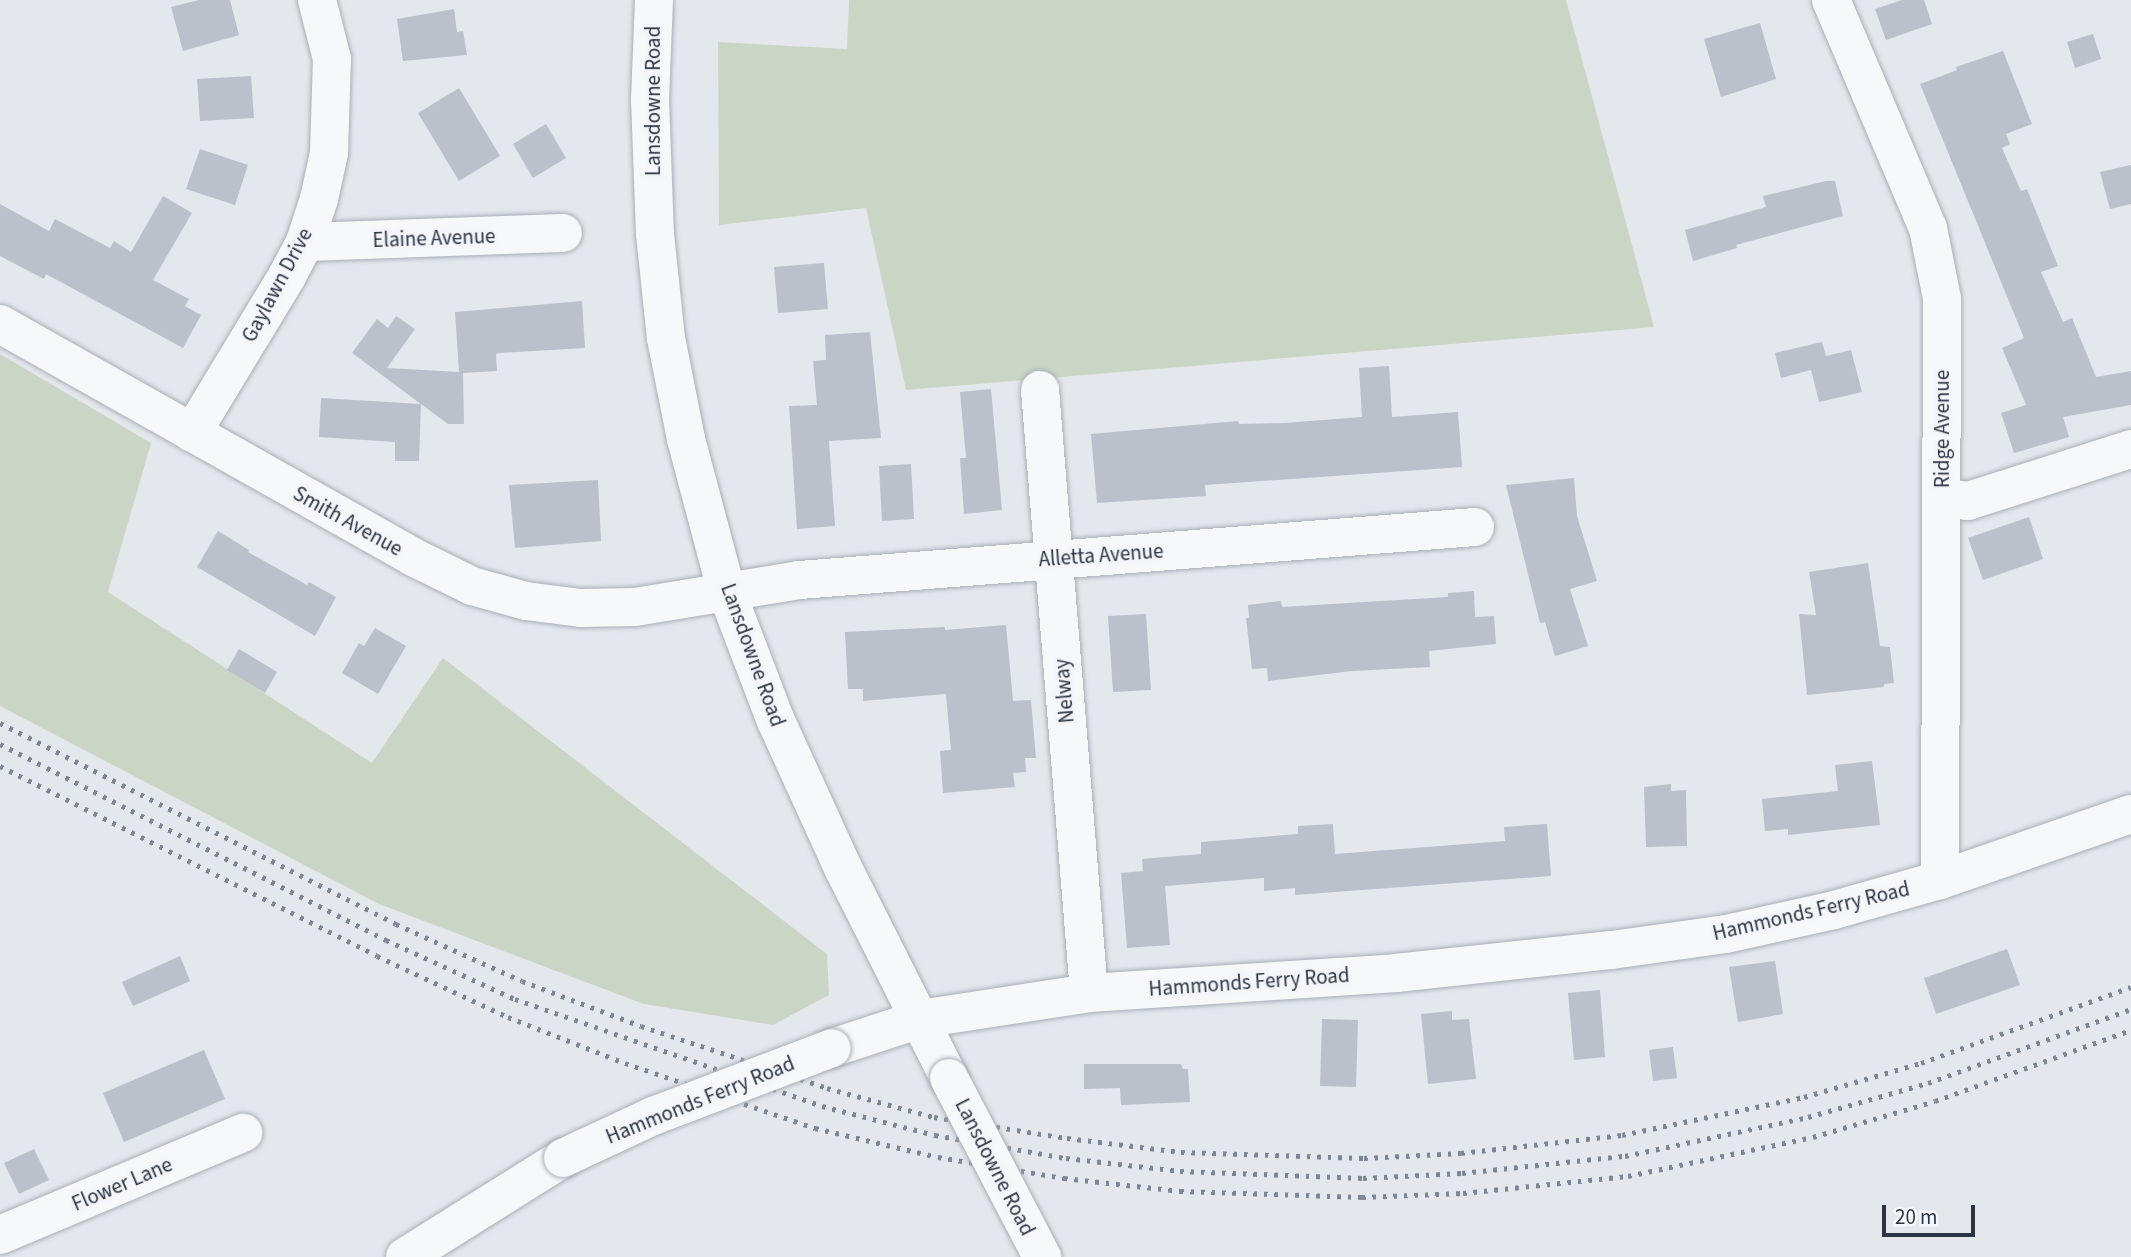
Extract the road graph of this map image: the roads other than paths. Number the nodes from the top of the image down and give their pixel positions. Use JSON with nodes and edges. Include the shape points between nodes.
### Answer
{"nodes":[{"id":1,"x":317,"y":0,"type":"edge"},
{"id":2,"x":654,"y":0,"type":"edge"},
{"id":3,"x":1831,"y":0,"type":"edge"},
{"id":4,"x":563,"y":233,"type":"dead end"},
{"id":5,"x":305,"y":242,"type":"junction"},
{"id":6,"x":0,"y":324,"type":"edge"},
{"id":7,"x":1040,"y":390,"type":"dead end"},
{"id":8,"x":192,"y":433,"type":"junction"},
{"id":9,"x":2131,"y":449,"type":"edge"},
{"id":10,"x":1942,"y":496,"type":"junction"},
{"id":11,"x":1475,"y":527,"type":"dead end"},
{"id":12,"x":1054,"y":558,"type":"junction"},
{"id":13,"x":727,"y":593,"type":"junction"},
{"id":14,"x":2131,"y":814,"type":"edge"},
{"id":15,"x":1940,"y":880,"type":"junction"},
{"id":16,"x":1089,"y":993,"type":"junction"},
{"id":17,"x":920,"y":1019,"type":"junction"},
{"id":18,"x":243,"y":1133,"type":"dead end"},
{"id":19,"x":0,"y":1236,"type":"edge"},
{"id":20,"x":405,"y":1257,"type":"edge"},
{"id":21,"x":1042,"y":1257,"type":"edge"}],
"edges":[{"from":1,"to":5,"type":"street","name":"Gaylawn Drive","via":[[332,59],[332,111],[329,153]]},
{"from":2,"to":13,"type":"street","name":"Lansdowne Road","via":[[651,126],[655,234],[666,338],[686,439]]},
{"from":3,"to":10,"type":"street","name":"Ridge Avenue","via":[[1928,228],[1937,263],[1942,299]]},
{"from":4,"to":5,"type":"street","name":"Elaine Avenue"},
{"from":5,"to":8,"type":"street","name":"Gaylawn Drive"},
{"from":6,"to":8,"type":"street","name":"Smith Avenue"},
{"from":7,"to":12,"type":"street","name":"Nelway"},
{"from":8,"to":13,"type":"street","name":"Smith Avenue","via":[[471,586],[526,601],[581,608],[635,607]]},
{"from":9,"to":10,"type":"street","via":[[1968,501]]},
{"from":10,"to":15,"type":"street","name":"Ridge Avenue"},
{"from":11,"to":12,"type":"street","name":"Alletta Avenue"},
{"from":12,"to":13,"type":"street","name":"Alletta Avenue","via":[[800,580]]},
{"from":12,"to":16,"type":"street","name":"Nelway"},
{"from":13,"to":17,"type":"street","name":"Lansdowne Road","via":[[776,721]]},
{"from":14,"to":15,"type":"street","name":"Hammonds Ferry Road"},
{"from":15,"to":16,"type":"street","name":"Hammonds Ferry Road","via":[[1726,934],[1612,950],[1396,973]]},
{"from":16,"to":17,"type":"street","name":"Hammonds Ferry Road"},
{"from":17,"to":20,"type":"street","name":"Hammonds Ferry Road","bridge":true,"via":[[653,1116],[563,1158]]},
{"from":17,"to":21,"type":"street","name":"Lansdowne Road","bridge":true},
{"from":18,"to":19,"type":"street","name":"Flower Lane"}]}
